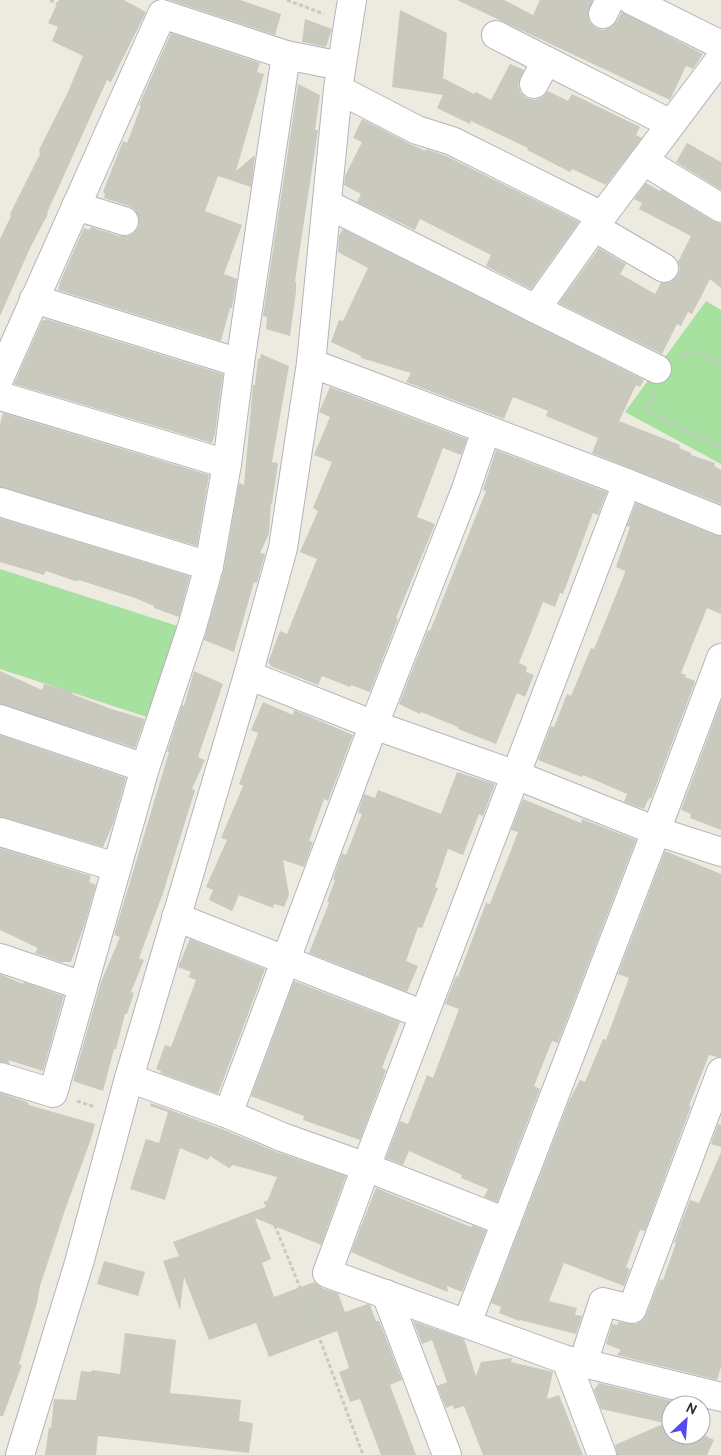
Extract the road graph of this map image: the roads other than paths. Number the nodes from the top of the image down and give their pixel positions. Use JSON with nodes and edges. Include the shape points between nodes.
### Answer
{"nodes":[{"id":1,"x":631,"y":0,"type":"edge"},
{"id":2,"x":350,"y":12,"type":"edge"},
{"id":3,"x":496,"y":35,"type":"dead end"},
{"id":4,"x":721,"y":45,"type":"edge"},
{"id":5,"x":286,"y":55,"type":"junction"},
{"id":6,"x":721,"y":58,"type":"edge"},
{"id":7,"x":340,"y":78,"type":"junction"},
{"id":8,"x":671,"y":124,"type":"junction"},
{"id":9,"x":644,"y":161,"type":"junction"},
{"id":10,"x":327,"y":204,"type":"junction"},
{"id":11,"x":76,"y":206,"type":"junction"},
{"id":12,"x":721,"y":208,"type":"edge"},
{"id":13,"x":124,"y":221,"type":"dead end"},
{"id":14,"x":598,"y":222,"type":"junction"},
{"id":15,"x":664,"y":268,"type":"dead end"},
{"id":16,"x":34,"y":299,"type":"junction"},
{"id":17,"x":536,"y":309,"type":"junction"},
{"id":18,"x":240,"y":363,"type":"junction"},
{"id":19,"x":311,"y":363,"type":"junction"},
{"id":20,"x":664,"y":374,"type":"road end"},
{"id":21,"x":0,"y":377,"type":"edge"},
{"id":22,"x":0,"y":396,"type":"edge"},
{"id":23,"x":486,"y":430,"type":"junction"},
{"id":24,"x":227,"y":464,"type":"junction"},
{"id":25,"x":628,"y":483,"type":"junction"},
{"id":26,"x":0,"y":502,"type":"edge"},
{"id":27,"x":721,"y":521,"type":"edge"},
{"id":28,"x":209,"y":566,"type":"junction"},
{"id":29,"x":721,"y":658,"type":"edge"},
{"id":30,"x":248,"y":676,"type":"junction"},
{"id":31,"x":0,"y":719,"type":"edge"},
{"id":32,"x":374,"y":725,"type":"junction"},
{"id":33,"x":145,"y":768,"type":"junction"},
{"id":34,"x":516,"y":775,"type":"junction"},
{"id":35,"x":0,"y":832,"type":"edge"},
{"id":36,"x":656,"y":832,"type":"junction"},
{"id":37,"x":721,"y":852,"type":"edge"},
{"id":38,"x":116,"y":867,"type":"junction"},
{"id":39,"x":176,"y":917,"type":"junction"},
{"id":40,"x":0,"y":958,"type":"edge"},
{"id":41,"x":286,"y":961,"type":"junction"},
{"id":42,"x":83,"y":986,"type":"junction"},
{"id":43,"x":424,"y":1015,"type":"junction"},
{"id":44,"x":721,"y":1072,"type":"edge"},
{"id":45,"x":0,"y":1077,"type":"edge"},
{"id":46,"x":129,"y":1078,"type":"junction"},
{"id":47,"x":228,"y":1114,"type":"junction"},
{"id":48,"x":366,"y":1167,"type":"junction"},
{"id":49,"x":506,"y":1222,"type":"junction"},
{"id":50,"x":386,"y":1294,"type":"junction"},
{"id":51,"x":467,"y":1323,"type":"junction"},
{"id":52,"x":575,"y":1361,"type":"junction"},
{"id":53,"x":721,"y":1397,"type":"edge"},
{"id":54,"x":20,"y":1455,"type":"edge"},
{"id":55,"x":447,"y":1455,"type":"edge"},
{"id":56,"x":602,"y":1455,"type":"edge"}],
"edges":[{"from":1,"to":4,"type":"street"},
{"from":2,"to":7,"type":"street"},
{"from":3,"to":8,"type":"street","via":[[540,73]]},
{"from":5,"to":7,"type":"street"},
{"from":5,"to":11,"type":"street","via":[[162,14]]},
{"from":5,"to":18,"type":"street"},
{"from":6,"to":8,"type":"street"},
{"from":7,"to":10,"type":"street"},
{"from":7,"to":14,"type":"street","via":[[417,130],[452,141]]},
{"from":8,"to":9,"type":"street"},
{"from":9,"to":12,"type":"street"},
{"from":9,"to":14,"type":"street"},
{"from":10,"to":17,"type":"street"},
{"from":10,"to":19,"type":"street"},
{"from":11,"to":13,"type":"street"},
{"from":11,"to":16,"type":"street"},
{"from":14,"to":15,"type":"street"},
{"from":14,"to":17,"type":"street"},
{"from":16,"to":18,"type":"street"},
{"from":16,"to":21,"type":"street"},
{"from":17,"to":20,"type":"street"},
{"from":18,"to":24,"type":"street"},
{"from":19,"to":23,"type":"street"},
{"from":19,"to":30,"type":"street","via":[[283,548]]},
{"from":22,"to":24,"type":"street"},
{"from":23,"to":25,"type":"street"},
{"from":23,"to":32,"type":"street"},
{"from":24,"to":28,"type":"street"},
{"from":25,"to":27,"type":"street"},
{"from":25,"to":34,"type":"street"},
{"from":26,"to":28,"type":"street"},
{"from":28,"to":33,"type":"street"},
{"from":29,"to":36,"type":"street"},
{"from":30,"to":32,"type":"street"},
{"from":30,"to":39,"type":"street"},
{"from":31,"to":33,"type":"street"},
{"from":32,"to":34,"type":"street"},
{"from":32,"to":41,"type":"street"},
{"from":33,"to":38,"type":"street"},
{"from":34,"to":36,"type":"street"},
{"from":34,"to":43,"type":"street"},
{"from":35,"to":38,"type":"street"},
{"from":36,"to":37,"type":"street"},
{"from":36,"to":49,"type":"street"},
{"from":38,"to":42,"type":"street"},
{"from":39,"to":41,"type":"street"},
{"from":39,"to":46,"type":"street"},
{"from":40,"to":42,"type":"street"},
{"from":41,"to":43,"type":"street"},
{"from":41,"to":47,"type":"street"},
{"from":42,"to":45,"type":"street","via":[[53,1093]]},
{"from":43,"to":48,"type":"street"},
{"from":44,"to":52,"type":"street","via":[[632,1309],[603,1302]]},
{"from":46,"to":47,"type":"street"},
{"from":46,"to":54,"type":"street","via":[[79,1263]]},
{"from":47,"to":48,"type":"street"},
{"from":48,"to":49,"type":"street"},
{"from":48,"to":50,"type":"street","via":[[327,1273]]},
{"from":49,"to":51,"type":"street"},
{"from":50,"to":51,"type":"street"},
{"from":50,"to":55,"type":"street"},
{"from":51,"to":52,"type":"street"},
{"from":52,"to":53,"type":"street"},
{"from":52,"to":56,"type":"street"}]}
